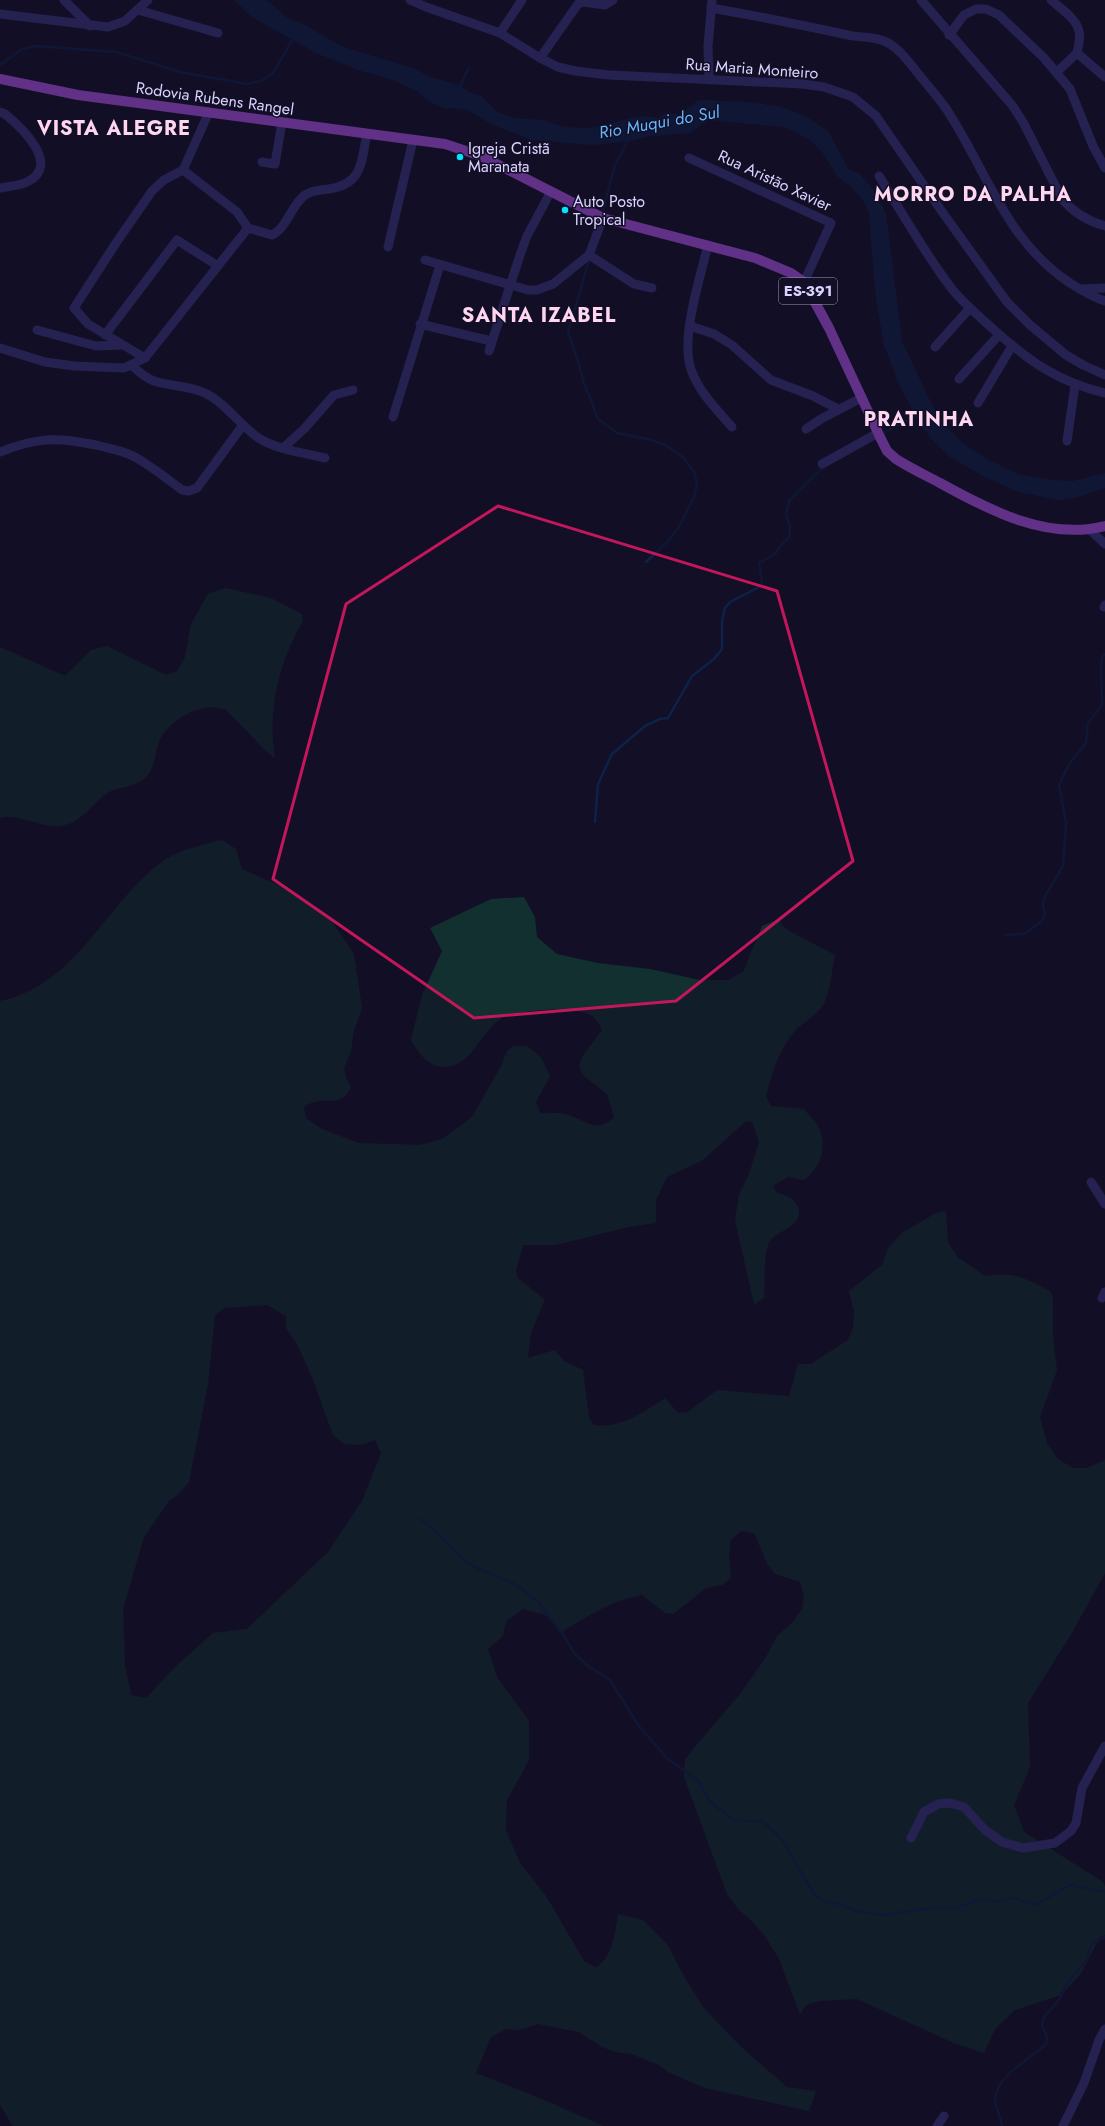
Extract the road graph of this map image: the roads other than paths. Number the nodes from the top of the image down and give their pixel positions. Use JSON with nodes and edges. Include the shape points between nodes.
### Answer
{"nodes":[{"id":1,"x":64,"y":0,"type":"edge"},
{"id":2,"x":148,"y":0,"type":"edge"},
{"id":3,"x":410,"y":0,"type":"edge"},
{"id":4,"x":522,"y":0,"type":"edge"},
{"id":5,"x":613,"y":0,"type":"edge"},
{"id":6,"x":921,"y":0,"type":"edge"},
{"id":7,"x":1051,"y":0,"type":"edge"},
{"id":8,"x":711,"y":4,"type":"edge"},
{"id":9,"x":138,"y":10,"type":"junction"},
{"id":10,"x":0,"y":14,"type":"edge"},
{"id":11,"x":90,"y":26,"type":"junction"},
{"id":12,"x":496,"y":32,"type":"junction"},
{"id":13,"x":218,"y":33,"type":"dead end"},
{"id":14,"x":949,"y":35,"type":"junction"},
{"id":15,"x":1076,"y":53,"type":"junction"},
{"id":16,"x":540,"y":58,"type":"junction"},
{"id":17,"x":1057,"y":72,"type":"junction"},
{"id":18,"x":1105,"y":77,"type":"edge"},
{"id":19,"x":0,"y":79,"type":"edge"},
{"id":20,"x":709,"y":79,"type":"junction"},
{"id":21,"x":0,"y":112,"type":"edge"},
{"id":22,"x":209,"y":112,"type":"junction"},
{"id":23,"x":282,"y":122,"type":"junction"},
{"id":24,"x":367,"y":134,"type":"junction"},
{"id":25,"x":413,"y":140,"type":"junction"},
{"id":26,"x":689,"y":158,"type":"dead end"},
{"id":27,"x":262,"y":162,"type":"dead end"},
{"id":28,"x":1105,"y":168,"type":"edge"},
{"id":29,"x":183,"y":170,"type":"junction"},
{"id":30,"x":879,"y":176,"type":"dead end"},
{"id":31,"x":0,"y":188,"type":"edge"},
{"id":32,"x":550,"y":193,"type":"junction"},
{"id":33,"x":603,"y":218,"type":"junction"},
{"id":34,"x":1105,"y":226,"type":"edge"},
{"id":35,"x":248,"y":228,"type":"junction"},
{"id":36,"x":708,"y":245,"type":"junction"},
{"id":37,"x":388,"y":247,"type":"dead end"},
{"id":38,"x":589,"y":255,"type":"junction"},
{"id":39,"x":425,"y":260,"type":"dead end"},
{"id":40,"x":440,"y":265,"type":"junction"},
{"id":41,"x":218,"y":266,"type":"junction"},
{"id":42,"x":804,"y":282,"type":"junction"},
{"id":43,"x":509,"y":284,"type":"junction"},
{"id":44,"x":652,"y":288,"type":"dead end"},
{"id":45,"x":1105,"y":288,"type":"edge"},
{"id":46,"x":1079,"y":289,"type":"junction"},
{"id":47,"x":1105,"y":301,"type":"edge"},
{"id":48,"x":970,"y":308,"type":"junction"},
{"id":49,"x":420,"y":324,"type":"junction"},
{"id":50,"x":690,"y":326,"type":"junction"},
{"id":51,"x":37,"y":330,"type":"dead end"},
{"id":52,"x":999,"y":334,"type":"junction"},
{"id":53,"x":105,"y":335,"type":"junction"},
{"id":54,"x":491,"y":341,"type":"junction"},
{"id":55,"x":121,"y":345,"type":"junction"},
{"id":56,"x":1012,"y":346,"type":"junction"},
{"id":57,"x":935,"y":347,"type":"dead end"},
{"id":58,"x":0,"y":348,"type":"edge"},
{"id":59,"x":489,"y":351,"type":"dead end"},
{"id":60,"x":145,"y":358,"type":"junction"},
{"id":61,"x":132,"y":365,"type":"junction"},
{"id":62,"x":1105,"y":375,"type":"edge"},
{"id":63,"x":959,"y":379,"type":"dead end"},
{"id":64,"x":1075,"y":385,"type":"junction"},
{"id":65,"x":354,"y":390,"type":"dead end"},
{"id":66,"x":1105,"y":393,"type":"edge"},
{"id":67,"x":861,"y":398,"type":"junction"},
{"id":68,"x":978,"y":403,"type":"dead end"},
{"id":69,"x":838,"y":409,"type":"junction"},
{"id":70,"x":393,"y":417,"type":"dead end"},
{"id":71,"x":243,"y":425,"type":"junction"},
{"id":72,"x":732,"y":427,"type":"dead end"},
{"id":73,"x":806,"y":429,"type":"dead end"},
{"id":74,"x":878,"y":433,"type":"junction"},
{"id":75,"x":1067,"y":442,"type":"dead end"},
{"id":76,"x":283,"y":448,"type":"junction"},
{"id":77,"x":0,"y":452,"type":"edge"},
{"id":78,"x":325,"y":458,"type":"dead end"},
{"id":79,"x":822,"y":464,"type":"dead end"},
{"id":80,"x":1105,"y":526,"type":"edge"},
{"id":81,"x":1090,"y":530,"type":"junction"},
{"id":82,"x":1105,"y":544,"type":"edge"},
{"id":83,"x":1091,"y":1182,"type":"dead end"},
{"id":84,"x":1105,"y":1204,"type":"edge"},
{"id":85,"x":1105,"y":1746,"type":"edge"},
{"id":86,"x":911,"y":1838,"type":"dead end"},
{"id":87,"x":1105,"y":2028,"type":"edge"},
{"id":88,"x":944,"y":2116,"type":"dead end"},
{"id":89,"x":936,"y":2126,"type":"edge"},
{"id":90,"x":1063,"y":2126,"type":"edge"}],
"edges":[{"from":1,"to":11,"type":"street"},
{"from":2,"to":9,"type":"street"},
{"from":3,"to":12,"type":"street","name":"Rua Maria Monteiro"},
{"from":4,"to":12,"type":"street"},
{"from":5,"to":16,"type":"street","via":[[605,6],[583,2],[578,4]]},
{"from":6,"to":14,"type":"street"},
{"from":7,"to":15,"type":"street","via":[[1068,14],[1080,32]]},
{"from":8,"to":20,"type":"street"},
{"from":8,"to":46,"type":"street","via":[[850,36],[884,41],[892,46],[909,62],[946,109],[996,200],[1020,236],[1043,262]]},
{"from":9,"to":11,"type":"street","via":[[119,25],[108,28]]},
{"from":9,"to":13,"type":"street"},
{"from":10,"to":11,"type":"street"},
{"from":12,"to":16,"type":"street","name":"Rua Maria Monteiro"},
{"from":14,"to":17,"type":"street","via":[[964,15],[976,9],[986,9],[998,15]]},
{"from":14,"to":34,"type":"street","via":[[1012,106],[1023,122],[1062,199],[1070,209],[1093,223]]},
{"from":15,"to":17,"type":"street"},
{"from":15,"to":18,"type":"street"},
{"from":16,"to":20,"type":"street","name":"Rua Maria Monteiro","via":[[558,67],[602,74]]},
{"from":17,"to":28,"type":"street","via":[[1070,88],[1093,146]]},
{"from":19,"to":22,"type":"main road","name":"Rodovia Rubens Rangel","number":"ES-391","via":[[78,94]]},
{"from":20,"to":62,"type":"street","name":"Rua Maria Monteiro","via":[[824,87],[853,97],[864,104],[891,136],[1006,302],[1066,355]]},
{"from":21,"to":31,"type":"street","via":[[6,114],[33,140],[40,166],[38,173],[27,182]]},
{"from":22,"to":23,"type":"main road","name":"Rodovia Rubens Rangel","number":"ES-391"},
{"from":22,"to":29,"type":"street"},
{"from":23,"to":24,"type":"main road","name":"Rodovia Rubens Rangel","number":"ES-391"},
{"from":23,"to":27,"type":"street","via":[[275,164]]},
{"from":24,"to":25,"type":"main road","name":"Rodovia Rubens Rangel","number":"ES-391"},
{"from":24,"to":35,"type":"street","via":[[358,174],[346,185],[316,190],[304,195],[281,228],[272,234]]},
{"from":25,"to":32,"type":"main road","name":"Rodovia Rubens Rangel","number":"ES-391","via":[[460,148],[481,156]]},
{"from":25,"to":37,"type":"street"},
{"from":26,"to":42,"type":"street","name":"Rua Aristão Xavier","via":[[832,223]]},
{"from":29,"to":35,"type":"street","via":[[236,212]]},
{"from":29,"to":53,"type":"street","via":[[164,180],[152,191],[74,308],[88,324]]},
{"from":30,"to":48,"type":"street","via":[[952,288]]},
{"from":32,"to":33,"type":"main road","number":"ES-391"},
{"from":32,"to":43,"type":"street","via":[[527,236]]},
{"from":33,"to":36,"type":"main road","number":"ES-391"},
{"from":33,"to":38,"type":"street"},
{"from":35,"to":41,"type":"street"},
{"from":36,"to":42,"type":"main road","number":"ES-391","via":[[778,266]]},
{"from":36,"to":50,"type":"street"},
{"from":38,"to":43,"type":"street","via":[[544,289],[528,290]]},
{"from":38,"to":44,"type":"street","via":[[634,284]]},
{"from":39,"to":40,"type":"street"},
{"from":40,"to":43,"type":"street"},
{"from":40,"to":49,"type":"street"},
{"from":41,"to":53,"type":"street","via":[[177,240]]},
{"from":41,"to":60,"type":"street"},
{"from":42,"to":67,"type":"main road","number":"ES-391","via":[[829,328]]},
{"from":43,"to":54,"type":"street"},
{"from":45,"to":46,"type":"street"},
{"from":46,"to":47,"type":"street"},
{"from":48,"to":52,"type":"street"},
{"from":48,"to":57,"type":"street"},
{"from":49,"to":54,"type":"street"},
{"from":49,"to":70,"type":"street"},
{"from":50,"to":69,"type":"street","via":[[714,334],[732,345],[771,380]]},
{"from":50,"to":72,"type":"street","via":[[687,354],[692,373],[707,398]]},
{"from":51,"to":55,"type":"street","via":[[96,346]]},
{"from":52,"to":56,"type":"street"},
{"from":52,"to":63,"type":"street"},
{"from":53,"to":55,"type":"street"},
{"from":54,"to":59,"type":"street"},
{"from":55,"to":60,"type":"street"},
{"from":56,"to":64,"type":"street","via":[[1050,373]]},
{"from":56,"to":68,"type":"street"},
{"from":58,"to":61,"type":"street","via":[[45,362],[74,366],[124,368]]},
{"from":60,"to":61,"type":"street"},
{"from":61,"to":71,"type":"street","via":[[144,377],[153,381],[206,393]]},
{"from":64,"to":66,"type":"street"},
{"from":64,"to":75,"type":"street"},
{"from":65,"to":76,"type":"street","via":[[334,395]]},
{"from":67,"to":69,"type":"street"},
{"from":67,"to":74,"type":"main road","number":"ES-391"},
{"from":69,"to":73,"type":"street"},
{"from":71,"to":76,"type":"street","via":[[270,444]]},
{"from":71,"to":77,"type":"street","via":[[197,488],[189,491],[182,490],[131,455],[102,447],[45,439],[25,442]]},
{"from":74,"to":79,"type":"street"},
{"from":74,"to":81,"type":"main road","number":"ES-391","via":[[887,451],[896,460],[997,513],[1049,527]]},
{"from":76,"to":78,"type":"street"},
{"from":80,"to":81,"type":"main road","number":"ES-391"},
{"from":81,"to":82,"type":"street"},
{"from":83,"to":84,"type":"street"},
{"from":85,"to":86,"type":"street","via":[[1082,1788],[1076,1823],[1071,1831],[1055,1843],[1023,1848],[1002,1842],[985,1830],[964,1807],[950,1802],[938,1804],[924,1812]]},
{"from":87,"to":90,"type":"street","via":[[1084,2083]]},
{"from":88,"to":89,"type":"street"}]}
